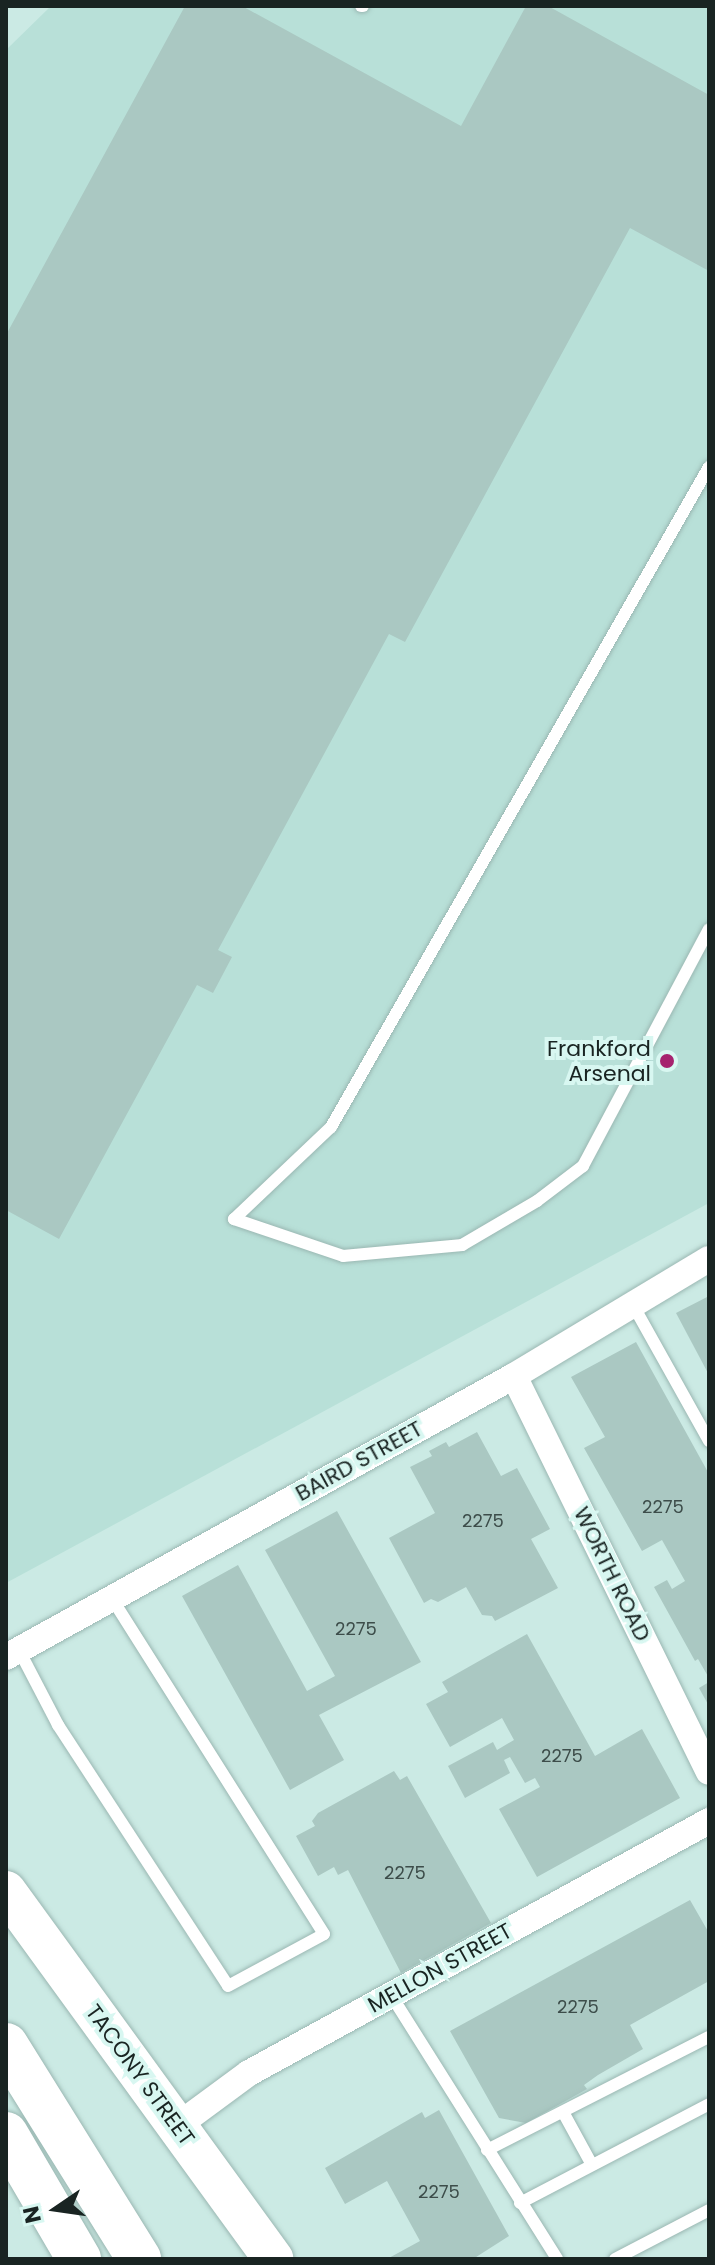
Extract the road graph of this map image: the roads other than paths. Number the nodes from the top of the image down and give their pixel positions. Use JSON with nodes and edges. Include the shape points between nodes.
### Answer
{"nodes":[{"id":1,"x":709,"y":467,"type":"edge"},
{"id":2,"x":709,"y":929,"type":"edge"},
{"id":3,"x":709,"y":1259,"type":"edge"},
{"id":4,"x":633,"y":1305,"type":"junction"},
{"id":5,"x":514,"y":1376,"type":"junction"},
{"id":6,"x":709,"y":1441,"type":"edge"},
{"id":7,"x":112,"y":1599,"type":"junction"},
{"id":8,"x":12,"y":1654,"type":"edge"},
{"id":9,"x":709,"y":1772,"type":"edge"},
{"id":10,"x":709,"y":1821,"type":"edge"},
{"id":11,"x":6,"y":1891,"type":"edge"},
{"id":12,"x":391,"y":1995,"type":"junction"},
{"id":13,"x":709,"y":2037,"type":"edge"},
{"id":14,"x":6,"y":2045,"type":"edge"},
{"id":15,"x":709,"y":2104,"type":"edge"},
{"id":16,"x":563,"y":2112,"type":"junction"},
{"id":17,"x":177,"y":2126,"type":"junction"},
{"id":18,"x":6,"y":2134,"type":"edge"},
{"id":19,"x":487,"y":2150,"type":"junction"},
{"id":20,"x":592,"y":2165,"type":"junction"},
{"id":21,"x":520,"y":2203,"type":"junction"},
{"id":22,"x":709,"y":2210,"type":"edge"},
{"id":23,"x":79,"y":2259,"type":"edge"},
{"id":24,"x":139,"y":2259,"type":"edge"},
{"id":25,"x":273,"y":2259,"type":"edge"},
{"id":26,"x":557,"y":2259,"type":"edge"},
{"id":27,"x":615,"y":2259,"type":"edge"}],
"edges":[{"from":1,"to":2,"type":"lane","via":[[331,1127],[234,1219],[343,1256],[462,1245],[537,1201],[583,1166]]},
{"from":3,"to":4,"type":"street","name":"BAIRD STREET"},
{"from":4,"to":5,"type":"street","name":"BAIRD STREET"},
{"from":4,"to":6,"type":"lane"},
{"from":5,"to":7,"type":"street","name":"BAIRD STREET"},
{"from":5,"to":9,"type":"street","name":"WORTH ROAD"},
{"from":7,"to":8,"type":"street","name":"BAIRD STREET"},
{"from":7,"to":8,"type":"lane","via":[[324,1934],[228,1986]]},
{"from":10,"to":12,"type":"street","name":"MELLON STREET"},
{"from":11,"to":17,"type":"main road","name":"TACONY STREET"},
{"from":12,"to":17,"type":"street","name":"MELLON STREET","via":[[249,2073]]},
{"from":12,"to":19,"type":"lane"},
{"from":13,"to":16,"type":"lane"},
{"from":14,"to":24,"type":"highway"},
{"from":15,"to":20,"type":"lane"},
{"from":16,"to":19,"type":"lane"},
{"from":16,"to":20,"type":"lane"},
{"from":17,"to":25,"type":"main road","name":"TACONY STREET"},
{"from":18,"to":23,"type":"highway"},
{"from":19,"to":21,"type":"lane"},
{"from":20,"to":21,"type":"lane"},
{"from":21,"to":26,"type":"lane"},
{"from":22,"to":27,"type":"lane"}]}
